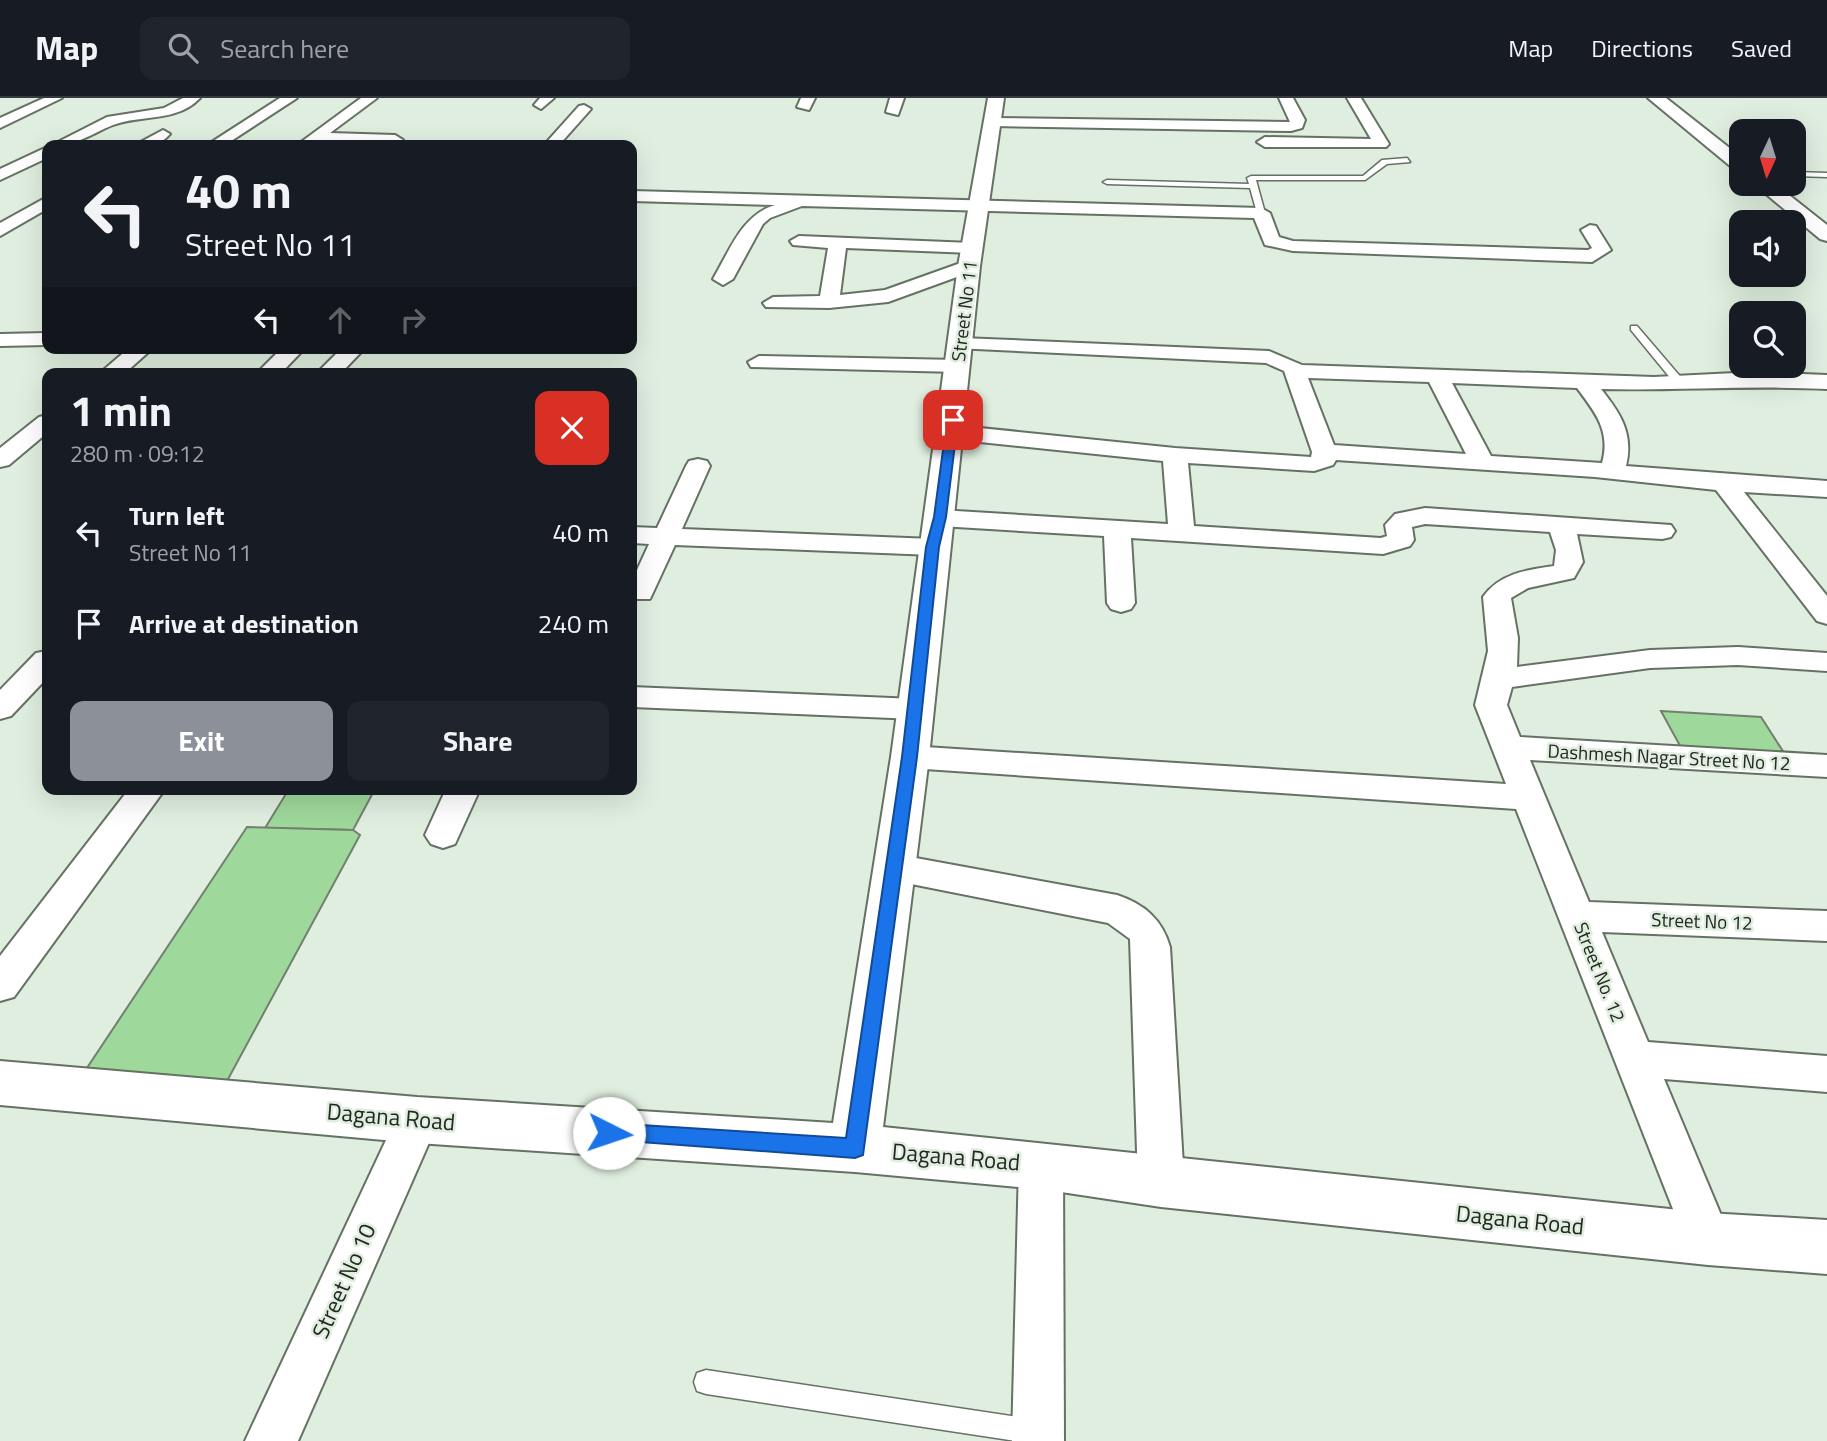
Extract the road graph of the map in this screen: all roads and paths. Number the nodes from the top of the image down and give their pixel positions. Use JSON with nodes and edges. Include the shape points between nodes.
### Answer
{"nodes":[{"id":1,"x":55,"y":98,"type":"edge"},
{"id":2,"x":193,"y":98,"type":"edge"},
{"id":3,"x":290,"y":98,"type":"edge"},
{"id":4,"x":370,"y":98,"type":"edge"},
{"id":5,"x":1286,"y":98,"type":"edge"},
{"id":6,"x":1354,"y":98,"type":"edge"},
{"id":7,"x":1656,"y":98,"type":"edge"},
{"id":8,"x":584,"y":109,"type":"dead end"},
{"id":9,"x":994,"y":110,"type":"edge"},
{"id":10,"x":0,"y":124,"type":"edge"},
{"id":11,"x":1256,"y":128,"type":"junction"},
{"id":12,"x":163,"y":134,"type":"dead end"},
{"id":13,"x":70,"y":140,"type":"edge"},
{"id":14,"x":153,"y":140,"type":"edge"},
{"id":15,"x":223,"y":140,"type":"edge"},
{"id":16,"x":311,"y":140,"type":"edge"},
{"id":17,"x":556,"y":140,"type":"edge"},
{"id":18,"x":42,"y":154,"type":"edge"},
{"id":19,"x":1729,"y":156,"type":"edge"},
{"id":20,"x":1407,"y":160,"type":"dead end"},
{"id":21,"x":1806,"y":174,"type":"edge"},
{"id":22,"x":0,"y":175,"type":"edge"},
{"id":23,"x":1827,"y":175,"type":"edge"},
{"id":24,"x":685,"y":180,"type":"dead end"},
{"id":25,"x":1107,"y":181,"type":"dead end"},
{"id":26,"x":0,"y":184,"type":"edge"},
{"id":27,"x":21,"y":184,"type":"dead end"},
{"id":28,"x":1252,"y":186,"type":"junction"},
{"id":29,"x":815,"y":194,"type":"junction"},
{"id":30,"x":637,"y":196,"type":"edge"},
{"id":31,"x":1778,"y":196,"type":"edge"},
{"id":32,"x":677,"y":197,"type":"junction"},
{"id":33,"x":42,"y":205,"type":"edge"},
{"id":34,"x":978,"y":205,"type":"junction"},
{"id":35,"x":1261,"y":214,"type":"junction"},
{"id":36,"x":1590,"y":230,"type":"dead end"},
{"id":37,"x":0,"y":231,"type":"edge"},
{"id":38,"x":1827,"y":235,"type":"edge"},
{"id":39,"x":799,"y":241,"type":"dead end"},
{"id":40,"x":838,"y":243,"type":"junction"},
{"id":41,"x":970,"y":257,"type":"junction"},
{"id":42,"x":723,"y":279,"type":"dead end"},
{"id":43,"x":829,"y":302,"type":"junction"},
{"id":44,"x":774,"y":303,"type":"dead end"},
{"id":45,"x":1634,"y":328,"type":"dead end"},
{"id":46,"x":0,"y":340,"type":"edge"},
{"id":47,"x":42,"y":340,"type":"edge"},
{"id":48,"x":135,"y":354,"type":"edge"},
{"id":49,"x":289,"y":354,"type":"edge"},
{"id":50,"x":349,"y":354,"type":"edge"},
{"id":51,"x":960,"y":355,"type":"junction"},
{"id":52,"x":759,"y":362,"type":"dead end"},
{"id":53,"x":117,"y":368,"type":"edge"},
{"id":54,"x":273,"y":368,"type":"edge"},
{"id":55,"x":333,"y":368,"type":"edge"},
{"id":56,"x":1295,"y":371,"type":"junction"},
{"id":57,"x":1437,"y":376,"type":"junction"},
{"id":58,"x":1583,"y":381,"type":"junction"},
{"id":59,"x":1827,"y":382,"type":"edge"},
{"id":60,"x":1681,"y":383,"type":"junction"},
{"id":61,"x":42,"y":426,"type":"edge"},
{"id":62,"x":951,"y":432,"type":"junction"},
{"id":63,"x":42,"y":448,"type":"edge"},
{"id":64,"x":1324,"y":452,"type":"junction"},
{"id":65,"x":9,"y":453,"type":"edge"},
{"id":66,"x":1175,"y":455,"type":"junction"},
{"id":67,"x":1483,"y":463,"type":"junction"},
{"id":68,"x":698,"y":466,"type":"dead end"},
{"id":69,"x":1612,"y":473,"type":"junction"},
{"id":70,"x":1724,"y":483,"type":"junction"},
{"id":71,"x":1827,"y":489,"type":"edge"},
{"id":72,"x":1562,"y":527,"type":"junction"},
{"id":73,"x":1117,"y":530,"type":"junction"},
{"id":74,"x":1662,"y":531,"type":"dead end"},
{"id":75,"x":936,"y":532,"type":"junction"},
{"id":76,"x":1182,"y":534,"type":"junction"},
{"id":77,"x":637,"y":535,"type":"edge"},
{"id":78,"x":665,"y":537,"type":"junction"},
{"id":79,"x":640,"y":593,"type":"dead end"},
{"id":80,"x":1121,"y":603,"type":"dead end"},
{"id":81,"x":1827,"y":615,"type":"edge"},
{"id":82,"x":1827,"y":662,"type":"edge"},
{"id":83,"x":42,"y":665,"type":"edge"},
{"id":84,"x":1496,"y":692,"type":"junction"},
{"id":85,"x":637,"y":697,"type":"edge"},
{"id":86,"x":0,"y":709,"type":"edge"},
{"id":87,"x":915,"y":709,"type":"junction"},
{"id":88,"x":1510,"y":748,"type":"junction"},
{"id":89,"x":909,"y":757,"type":"junction"},
{"id":90,"x":1827,"y":765,"type":"edge"},
{"id":91,"x":143,"y":795,"type":"edge"},
{"id":92,"x":460,"y":795,"type":"edge"},
{"id":93,"x":1531,"y":798,"type":"junction"},
{"id":94,"x":443,"y":835,"type":"dead end"},
{"id":95,"x":894,"y":868,"type":"junction"},
{"id":96,"x":1578,"y":916,"type":"junction"},
{"id":97,"x":1827,"y":926,"type":"edge"},
{"id":98,"x":0,"y":985,"type":"edge"},
{"id":99,"x":1635,"y":1059,"type":"junction"},
{"id":100,"x":1827,"y":1074,"type":"edge"},
{"id":101,"x":0,"y":1083,"type":"edge"},
{"id":102,"x":417,"y":1120,"type":"junction"},
{"id":103,"x":855,"y":1149,"type":"junction"},
{"id":104,"x":1041,"y":1165,"type":"junction"},
{"id":105,"x":1161,"y":1182,"type":"junction"},
{"id":106,"x":1708,"y":1239,"type":"junction"},
{"id":107,"x":1827,"y":1247,"type":"edge"},
{"id":108,"x":706,"y":1382,"type":"dead end"},
{"id":109,"x":1038,"y":1436,"type":"edge"},
{"id":110,"x":271,"y":1441,"type":"edge"}],
"edges":[{"from":1,"to":10,"type":"street"},
{"from":2,"to":13,"type":"street","via":[[168,112],[112,120]]},
{"from":3,"to":15,"type":"street"},
{"from":4,"to":16,"type":"street"},
{"from":5,"to":11,"type":"street","via":[[1297,125]]},
{"from":6,"to":11,"type":"street","via":[[1381,144],[1270,143],[1262,141]]},
{"from":7,"to":19,"type":"street"},
{"from":8,"to":17,"type":"street"},
{"from":9,"to":11,"type":"street"},
{"from":9,"to":34,"type":"street","name":"Street No 11"},
{"from":12,"to":14,"type":"street"},
{"from":18,"to":22,"type":"street"},
{"from":20,"to":28,"type":"lane","via":[[1385,162],[1365,178],[1256,176],[1251,178]]},
{"from":21,"to":23,"type":"lane"},
{"from":24,"to":32,"type":"street"},
{"from":25,"to":28,"type":"lane"},
{"from":26,"to":27,"type":"street"},
{"from":28,"to":35,"type":"lane"},
{"from":29,"to":32,"type":"street"},
{"from":29,"to":34,"type":"street"},
{"from":29,"to":42,"type":"street","via":[[756,220]]},
{"from":30,"to":32,"type":"street"},
{"from":31,"to":38,"type":"street"},
{"from":33,"to":37,"type":"street"},
{"from":34,"to":35,"type":"street"},
{"from":34,"to":41,"type":"street","name":"Street No 11"},
{"from":35,"to":36,"type":"street","via":[[1270,241],[1282,245],[1577,256],[1602,250]]},
{"from":39,"to":40,"type":"street"},
{"from":40,"to":41,"type":"street"},
{"from":40,"to":43,"type":"street"},
{"from":41,"to":43,"type":"street","via":[[888,296]]},
{"from":41,"to":51,"type":"street","name":"Street No 11"},
{"from":43,"to":44,"type":"street"},
{"from":45,"to":60,"type":"lane"},
{"from":46,"to":47,"type":"street"},
{"from":48,"to":53,"type":"street"},
{"from":49,"to":54,"type":"street"},
{"from":50,"to":55,"type":"street"},
{"from":51,"to":52,"type":"street"},
{"from":51,"to":56,"type":"street","via":[[1269,357],[1282,360]]},
{"from":51,"to":62,"type":"street","name":"Street No 11"},
{"from":56,"to":57,"type":"street"},
{"from":56,"to":64,"type":"street"},
{"from":57,"to":58,"type":"street"},
{"from":57,"to":67,"type":"street"},
{"from":58,"to":60,"type":"street"},
{"from":58,"to":69,"type":"street","via":[[1615,424],[1620,449]]},
{"from":59,"to":60,"type":"street"},
{"from":61,"to":65,"type":"street"},
{"from":62,"to":66,"type":"street"},
{"from":62,"to":75,"type":"street","name":"Street No 11"},
{"from":63,"to":65,"type":"street"},
{"from":64,"to":66,"type":"street","via":[[1324,460],[1314,464]]},
{"from":64,"to":67,"type":"street"},
{"from":66,"to":76,"type":"street"},
{"from":67,"to":69,"type":"street"},
{"from":68,"to":78,"type":"street"},
{"from":69,"to":70,"type":"street"},
{"from":70,"to":71,"type":"street"},
{"from":70,"to":81,"type":"street"},
{"from":72,"to":74,"type":"street"},
{"from":72,"to":76,"type":"street","via":[[1413,517],[1398,525],[1401,540],[1383,547]]},
{"from":72,"to":84,"type":"street","via":[[1570,554],[1564,572],[1513,583],[1497,597],[1505,632]]},
{"from":73,"to":75,"type":"street"},
{"from":73,"to":76,"type":"street"},
{"from":73,"to":80,"type":"street"},
{"from":75,"to":78,"type":"street"},
{"from":75,"to":87,"type":"street","name":"Street No 11"},
{"from":77,"to":78,"type":"street"},
{"from":78,"to":79,"type":"street"},
{"from":82,"to":84,"type":"street","via":[[1738,656],[1650,659]]},
{"from":83,"to":86,"type":"street"},
{"from":84,"to":88,"type":"street","name":"Street No. 12"},
{"from":85,"to":87,"type":"street"},
{"from":87,"to":89,"type":"street","name":"Street No 11"},
{"from":88,"to":90,"type":"street","name":"Dashmesh Nagar Street No 12"},
{"from":88,"to":93,"type":"street","name":"Street No. 12"},
{"from":89,"to":93,"type":"street"},
{"from":89,"to":95,"type":"street","name":"Street No 11"},
{"from":91,"to":98,"type":"street"},
{"from":92,"to":94,"type":"street"},
{"from":93,"to":96,"type":"street","name":"Street No. 12"},
{"from":95,"to":103,"type":"street","name":"Street No 11"},
{"from":95,"to":105,"type":"street","via":[[1117,910],[1139,922],[1151,947]]},
{"from":96,"to":97,"type":"street","name":"Street No 12"},
{"from":96,"to":99,"type":"street","name":"Street No. 12"},
{"from":99,"to":100,"type":"street"},
{"from":99,"to":106,"type":"street","name":"Street No. 12"},
{"from":101,"to":102,"type":"street","name":"Dagana Road"},
{"from":102,"to":103,"type":"street","name":"Dagana Road"},
{"from":102,"to":110,"type":"street","name":"Street No 10"},
{"from":103,"to":104,"type":"street","name":"Dagana Road"},
{"from":104,"to":105,"type":"street","name":"Dagana Road"},
{"from":104,"to":109,"type":"street"},
{"from":105,"to":106,"type":"street","name":"Dagana Road"},
{"from":106,"to":107,"type":"street","name":"Dagana Road"},
{"from":108,"to":109,"type":"lane"}]}
